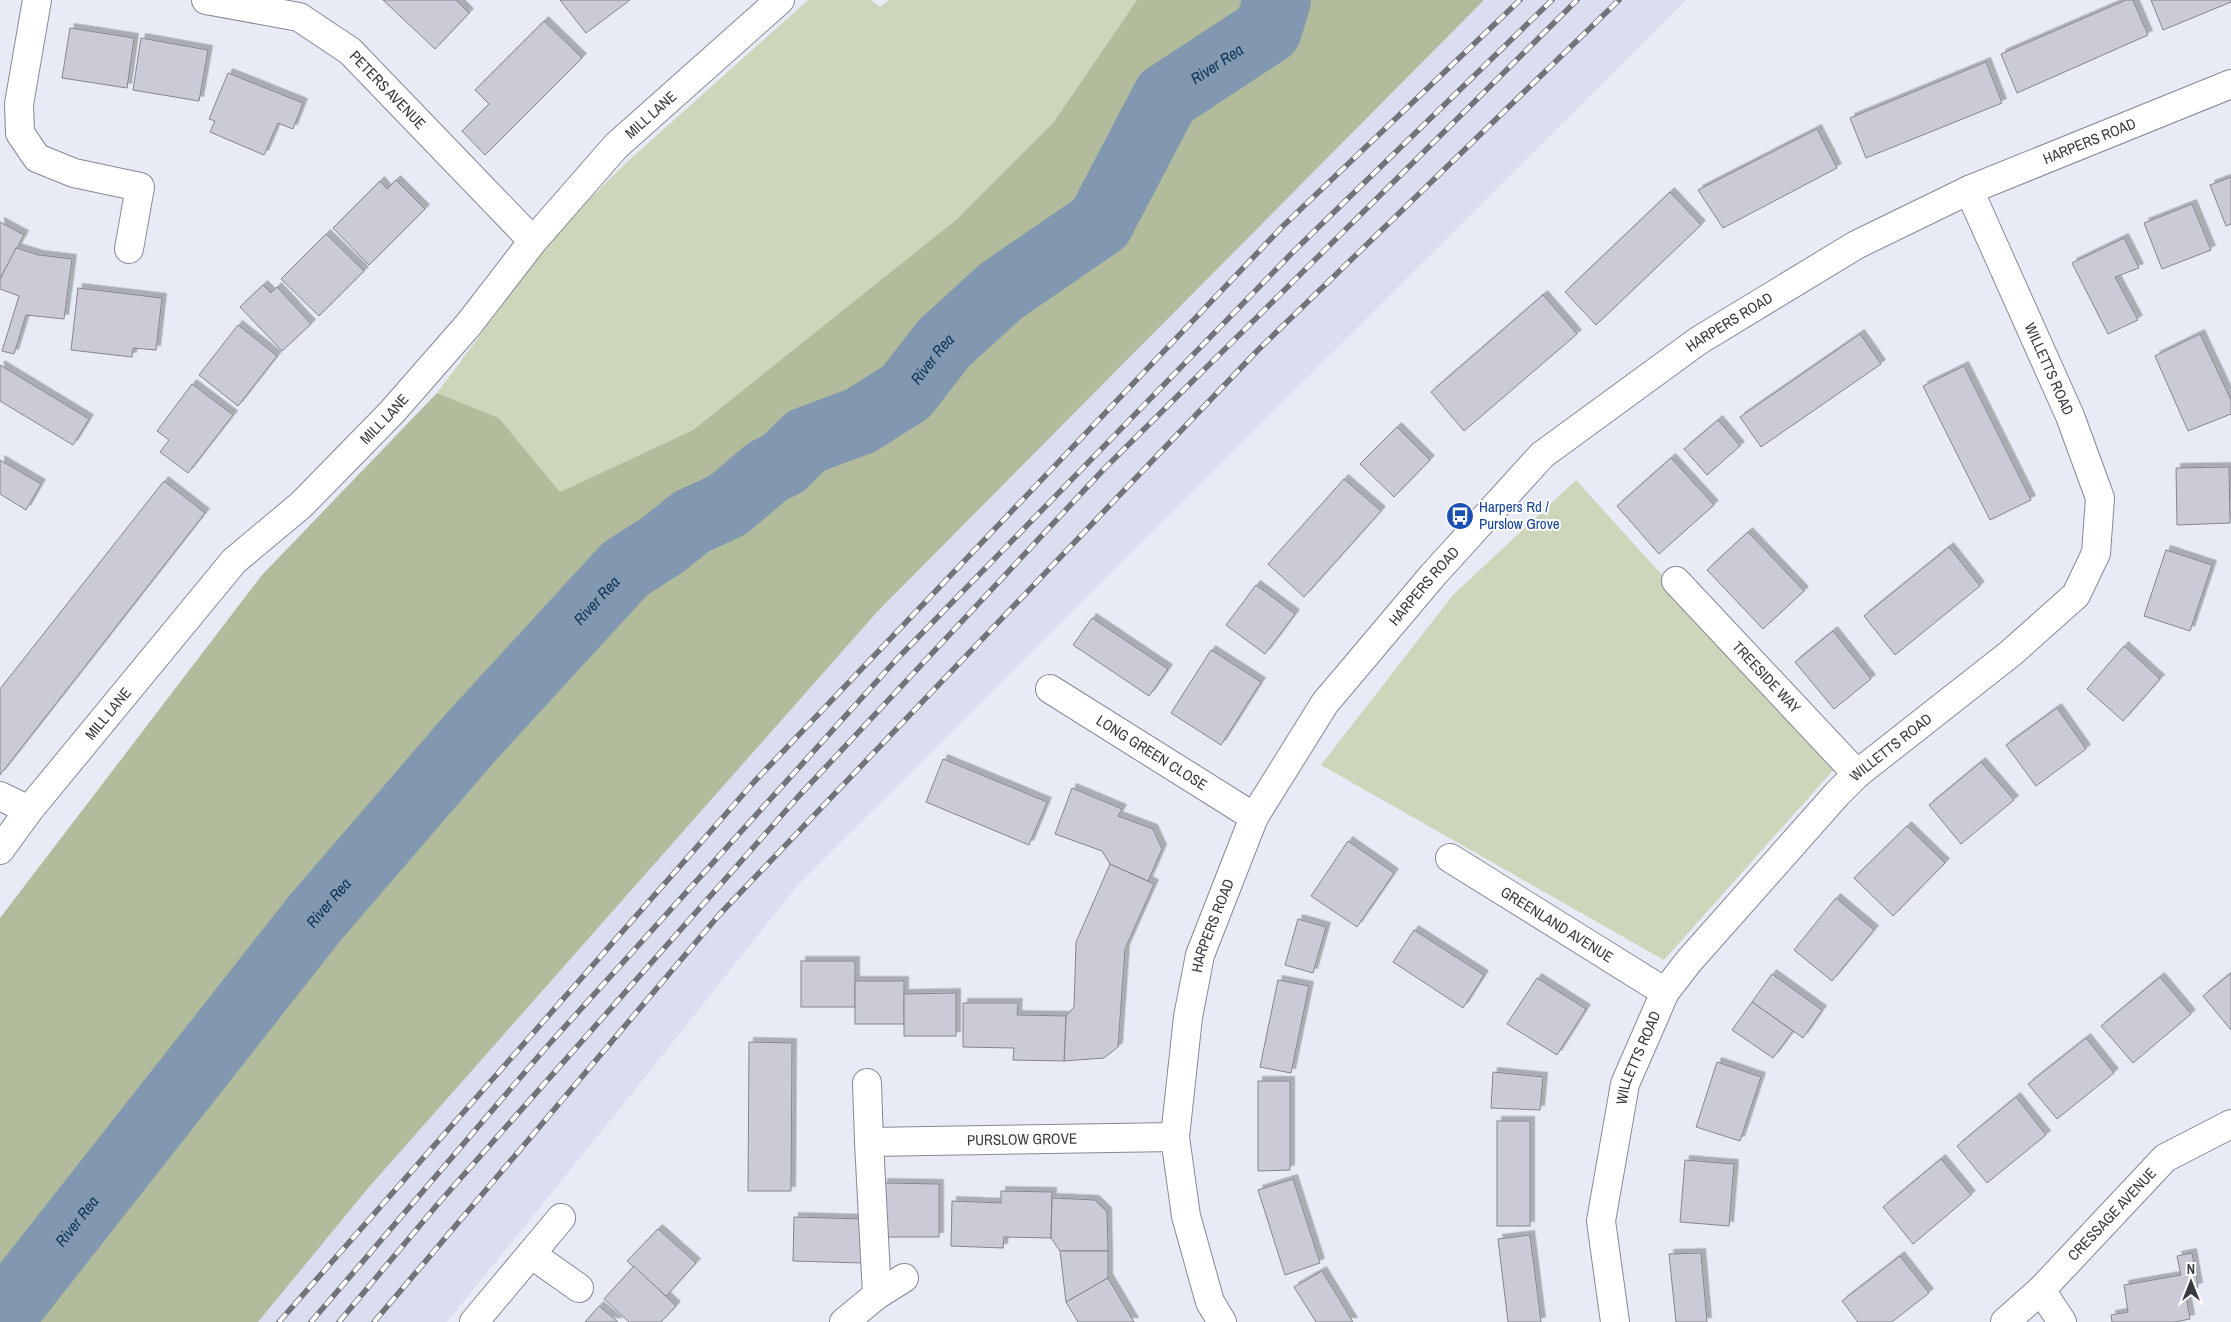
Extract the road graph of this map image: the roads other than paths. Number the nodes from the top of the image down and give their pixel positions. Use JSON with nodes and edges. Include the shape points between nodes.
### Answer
{"nodes":[{"id":1,"x":37,"y":0,"type":"edge"},
{"id":2,"x":206,"y":0,"type":"edge"},
{"id":3,"x":780,"y":0,"type":"edge"},
{"id":4,"x":2231,"y":84,"type":"edge"},
{"id":5,"x":1969,"y":190,"type":"junction"},
{"id":6,"x":533,"y":241,"type":"junction"},
{"id":7,"x":129,"y":249,"type":"dead end"},
{"id":8,"x":1676,"y":581,"type":"dead end"},
{"id":9,"x":1050,"y":689,"type":"dead end"},
{"id":10,"x":1857,"y":774,"type":"junction"},
{"id":11,"x":0,"y":796,"type":"edge"},
{"id":12,"x":29,"y":810,"type":"junction"},
{"id":13,"x":1254,"y":817,"type":"junction"},
{"id":14,"x":0,"y":850,"type":"edge"},
{"id":15,"x":1450,"y":858,"type":"dead end"},
{"id":16,"x":1665,"y":992,"type":"junction"},
{"id":17,"x":866,"y":1083,"type":"dead end"},
{"id":18,"x":2231,"y":1124,"type":"edge"},
{"id":19,"x":1175,"y":1137,"type":"junction"},
{"id":20,"x":869,"y":1142,"type":"junction"},
{"id":21,"x":561,"y":1218,"type":"dead end"},
{"id":22,"x":531,"y":1254,"type":"junction"},
{"id":23,"x":904,"y":1278,"type":"dead end"},
{"id":24,"x":579,"y":1288,"type":"dead end"},
{"id":25,"x":2041,"y":1290,"type":"junction"},
{"id":26,"x":877,"y":1296,"type":"junction"},
{"id":27,"x":474,"y":1322,"type":"edge"},
{"id":28,"x":844,"y":1322,"type":"edge"},
{"id":29,"x":1222,"y":1322,"type":"edge"},
{"id":30,"x":1615,"y":1322,"type":"edge"},
{"id":31,"x":2005,"y":1322,"type":"edge"},
{"id":32,"x":2062,"y":1322,"type":"edge"}],
"edges":[{"from":1,"to":7,"type":"street","via":[[19,104],[20,133],[37,158],[74,173],[140,187]]},
{"from":2,"to":6,"type":"street","name":"PETERS AVENUE","via":[[300,17],[350,51]]},
{"from":3,"to":6,"type":"street","name":"MILL LANE","via":[[616,146]]},
{"from":4,"to":5,"type":"street","name":"HARPERS ROAD"},
{"from":5,"to":10,"type":"street","name":"WILLETTS ROAD","via":[[2070,416],[2100,498],[2096,552],[2076,595],[2011,653]]},
{"from":5,"to":13,"type":"street","name":"HARPERS ROAD","via":[[1856,245],[1706,336],[1542,455],[1433,575],[1325,703]]},
{"from":6,"to":12,"type":"street","name":"MILL LANE","via":[[469,324],[392,412],[301,505],[234,561]]},
{"from":8,"to":10,"type":"street","name":"TREESIDE WAY"},
{"from":9,"to":13,"type":"street","name":"LONG GREEN CLOSE"},
{"from":10,"to":16,"type":"street","name":"WILLETTS ROAD"},
{"from":11,"to":12,"type":"street"},
{"from":12,"to":14,"type":"street","name":"MILL LANE"},
{"from":13,"to":19,"type":"street","name":"HARPERS ROAD","via":[[1200,955],[1188,1017]]},
{"from":15,"to":16,"type":"street","name":"GREENLAND AVENUE"},
{"from":16,"to":30,"type":"street","name":"WILLETTS ROAD","via":[[1625,1084],[1601,1221]]},
{"from":17,"to":20,"type":"street"},
{"from":18,"to":25,"type":"street","name":"CRESSAGE AVENUE","via":[[2165,1158]]},
{"from":19,"to":20,"type":"street","name":"PURSLOW GROVE"},
{"from":19,"to":29,"type":"street","name":"HARPERS ROAD","via":[[1186,1216],[1210,1302]]},
{"from":20,"to":26,"type":"street"},
{"from":21,"to":22,"type":"street"},
{"from":22,"to":24,"type":"street"},
{"from":22,"to":27,"type":"street"},
{"from":23,"to":26,"type":"street"},
{"from":25,"to":31,"type":"street","name":"CRESSAGE AVENUE"},
{"from":25,"to":32,"type":"street"},
{"from":26,"to":28,"type":"street"}]}
